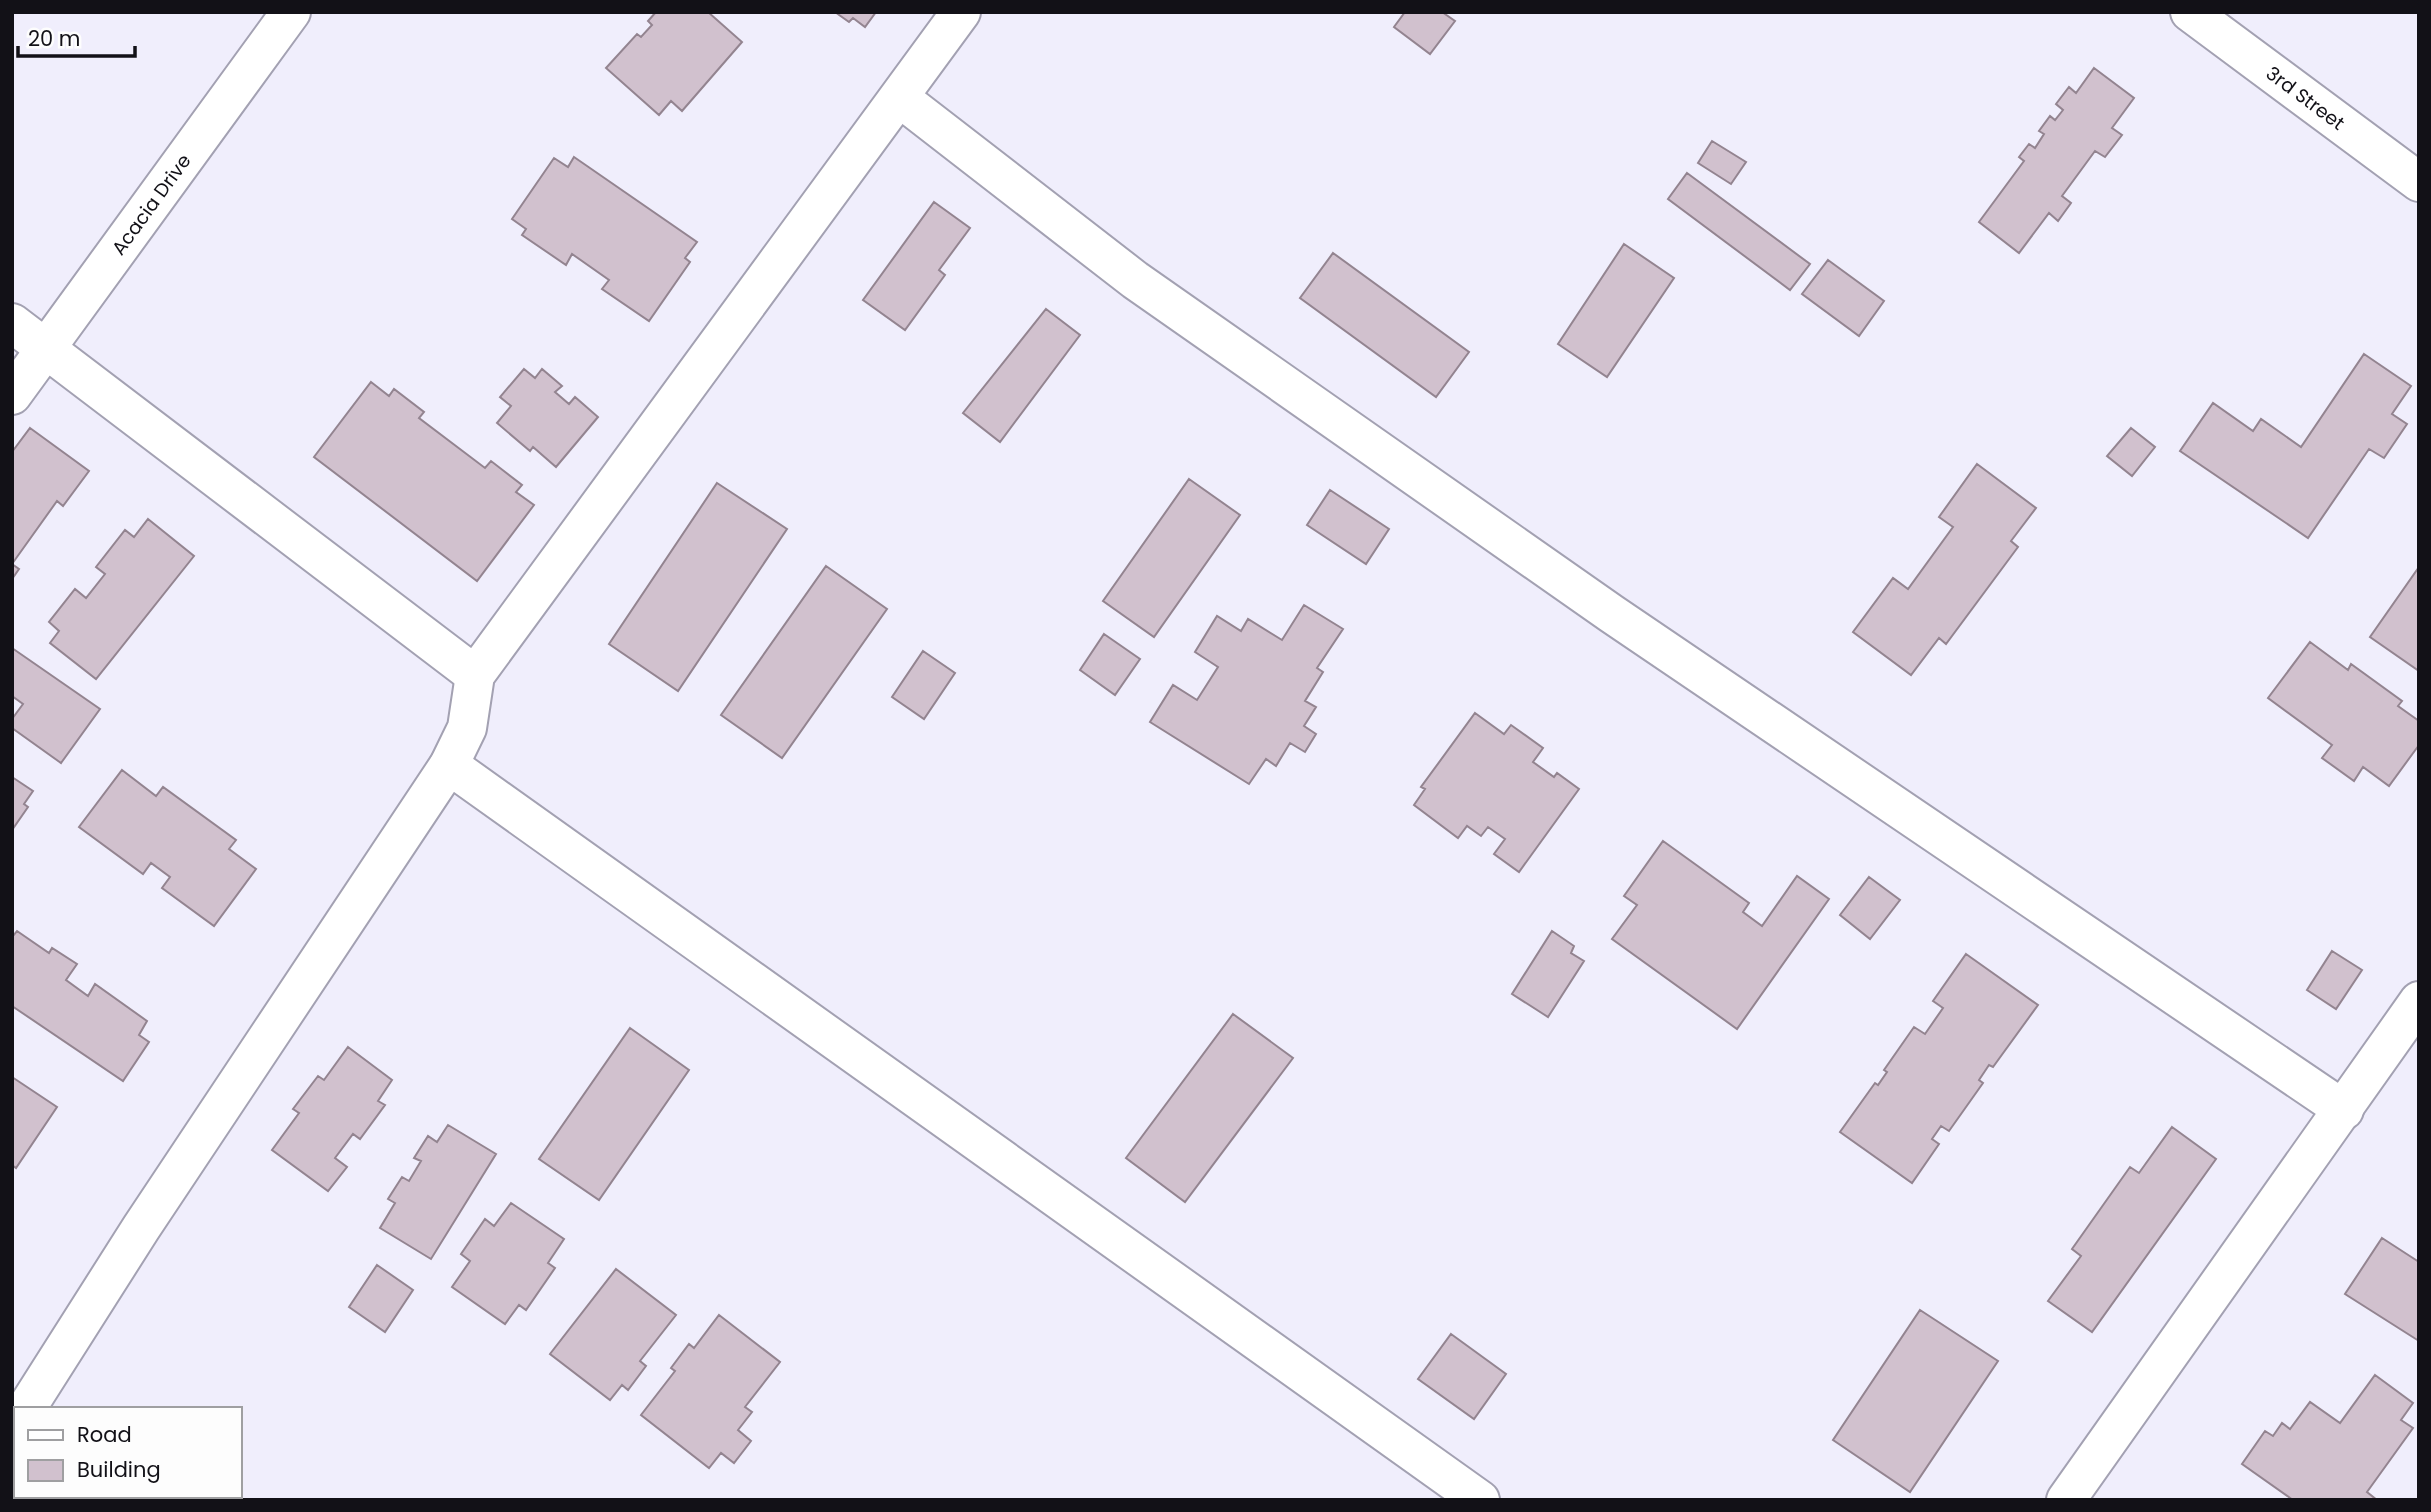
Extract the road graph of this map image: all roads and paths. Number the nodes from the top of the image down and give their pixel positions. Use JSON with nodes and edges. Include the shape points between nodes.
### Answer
{"nodes":[{"id":1,"x":291,"y":12,"type":"edge"},
{"id":2,"x":961,"y":12,"type":"edge"},
{"id":3,"x":2190,"y":12,"type":"edge"},
{"id":4,"x":900,"y":98,"type":"junction"},
{"id":5,"x":2419,"y":183,"type":"edge"},
{"id":6,"x":12,"y":323,"type":"edge"},
{"id":7,"x":46,"y":348,"type":"junction"},
{"id":8,"x":12,"y":395,"type":"edge"},
{"id":9,"x":475,"y":675,"type":"junction"},
{"id":10,"x":449,"y":765,"type":"junction"},
{"id":11,"x":2419,"y":1000,"type":"edge"},
{"id":12,"x":2344,"y":1110,"type":"junction"},
{"id":13,"x":27,"y":1407,"type":"edge"},
{"id":14,"x":1480,"y":1500,"type":"edge"},
{"id":15,"x":2066,"y":1500,"type":"edge"}],
"edges":[{"from":1,"to":7,"type":"street","name":"Acacia Drive"},
{"from":2,"to":4,"type":"street"},
{"from":3,"to":5,"type":"street","name":"3rd Street"},
{"from":4,"to":9,"type":"street"},
{"from":4,"to":12,"type":"street","via":[[1135,279],[1578,591]]},
{"from":6,"to":7,"type":"street"},
{"from":7,"to":8,"type":"street","name":"Acacia Drive"},
{"from":7,"to":9,"type":"street"},
{"from":9,"to":10,"type":"street","via":[[467,728]]},
{"from":10,"to":13,"type":"street"},
{"from":10,"to":14,"type":"street"},
{"from":11,"to":12,"type":"street"},
{"from":12,"to":15,"type":"street"}]}
